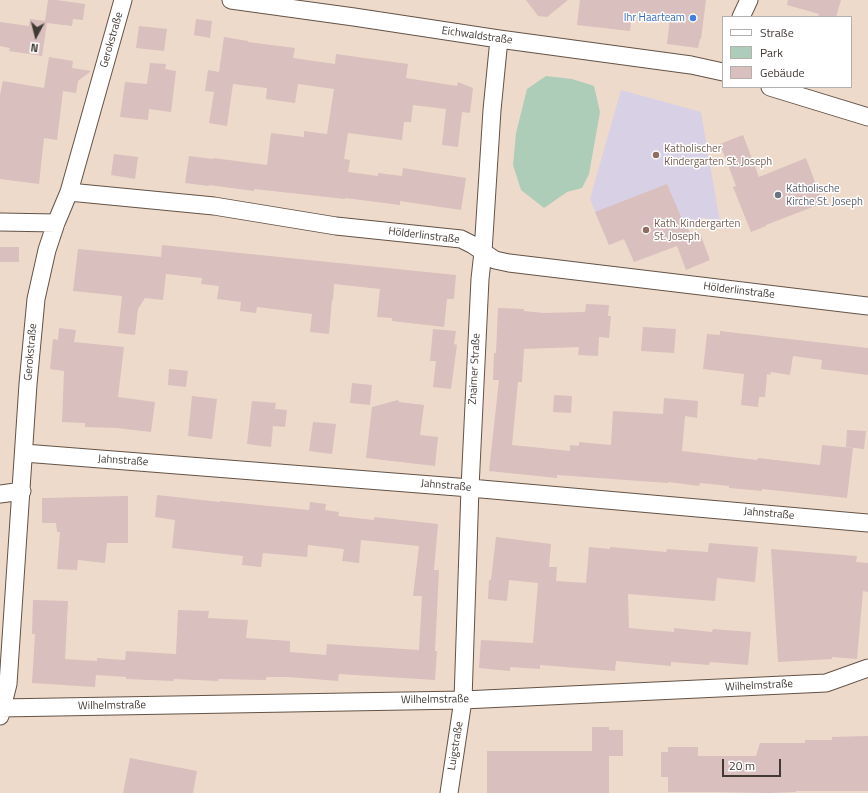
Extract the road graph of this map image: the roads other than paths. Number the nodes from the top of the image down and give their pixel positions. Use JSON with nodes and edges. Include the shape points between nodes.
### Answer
{"nodes":[{"id":1,"x":123,"y":0,"type":"edge"},
{"id":2,"x":231,"y":0,"type":"edge"},
{"id":3,"x":749,"y":0,"type":"edge"},
{"id":4,"x":741,"y":16,"type":"edge"},
{"id":5,"x":499,"y":39,"type":"junction"},
{"id":6,"x":722,"y":70,"type":"edge"},
{"id":7,"x":773,"y":88,"type":"edge"},
{"id":8,"x":868,"y":117,"type":"edge"},
{"id":9,"x":69,"y":192,"type":"junction"},
{"id":10,"x":0,"y":222,"type":"edge"},
{"id":11,"x":56,"y":222,"type":"junction"},
{"id":12,"x":483,"y":252,"type":"junction"},
{"id":13,"x":868,"y":306,"type":"edge"},
{"id":14,"x":24,"y":453,"type":"junction"},
{"id":15,"x":470,"y":488,"type":"junction"},
{"id":16,"x":22,"y":491,"type":"junction"},
{"id":17,"x":0,"y":494,"type":"edge"},
{"id":18,"x":868,"y":523,"type":"edge"},
{"id":19,"x":868,"y":668,"type":"edge"},
{"id":20,"x":463,"y":700,"type":"junction"},
{"id":21,"x":1,"y":711,"type":"edge"},
{"id":22,"x":448,"y":793,"type":"edge"}],
"edges":[{"from":1,"to":9,"type":"street","name":"Gerokstraße"},
{"from":2,"to":5,"type":"street","name":"Eichwaldstraße"},
{"from":3,"to":4,"type":"street"},
{"from":5,"to":6,"type":"street","name":"Eichwaldstraße"},
{"from":5,"to":12,"type":"street","name":"Znaimer Straße"},
{"from":7,"to":8,"type":"street"},
{"from":9,"to":11,"type":"street","name":"Gerokstraße"},
{"from":9,"to":12,"type":"street","name":"Hölderlinstraße","via":[[214,206],[336,226],[462,239]]},
{"from":10,"to":11,"type":"street"},
{"from":11,"to":14,"type":"street","name":"Gerokstraße","via":[[36,300]]},
{"from":12,"to":13,"type":"street","name":"Hölderlinstraße","via":[[495,260],[509,263]]},
{"from":12,"to":15,"type":"street","name":"Znaimer Straße"},
{"from":14,"to":15,"type":"street","name":"Jahnstraße"},
{"from":14,"to":16,"type":"street","name":"Gerokstraße"},
{"from":15,"to":18,"type":"street","name":"Jahnstraße"},
{"from":15,"to":20,"type":"street","name":"Znaimer Straße"},
{"from":16,"to":17,"type":"street"},
{"from":16,"to":21,"type":"street","name":"Gerokstraße","via":[[8,684]]},
{"from":19,"to":20,"type":"street","name":"Wilhelmstraße","via":[[826,683]]},
{"from":20,"to":21,"type":"street","name":"Wilhelmstraße"},
{"from":20,"to":22,"type":"street","name":"Luigstraße"}]}
